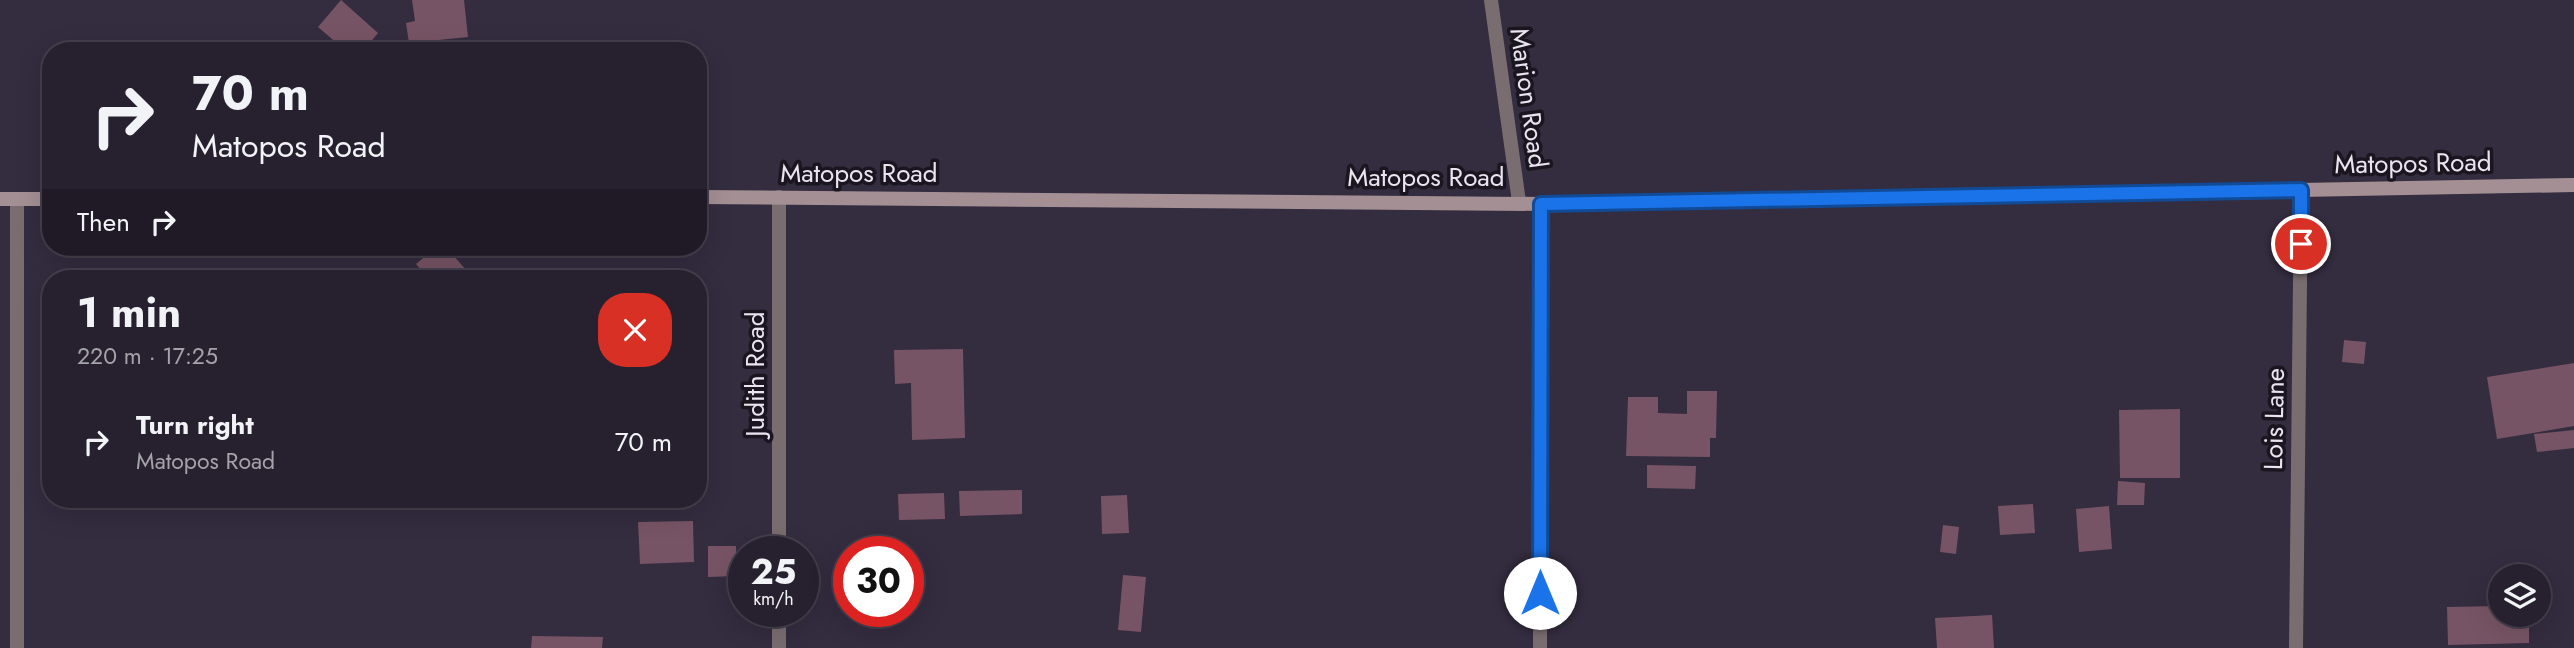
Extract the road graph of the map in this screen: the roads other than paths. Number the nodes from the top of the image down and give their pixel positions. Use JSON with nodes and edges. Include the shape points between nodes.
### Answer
{"nodes":[{"id":1,"x":1491,"y":0,"type":"edge"},
{"id":2,"x":2574,"y":185,"type":"edge"},
{"id":3,"x":2301,"y":190,"type":"junction"},
{"id":4,"x":707,"y":197,"type":"edge"},
{"id":5,"x":779,"y":197,"type":"junction"},
{"id":6,"x":0,"y":199,"type":"edge"},
{"id":7,"x":17,"y":199,"type":"junction"},
{"id":8,"x":42,"y":199,"type":"edge"},
{"id":9,"x":1519,"y":202,"type":"junction"},
{"id":10,"x":1541,"y":204,"type":"junction"},
{"id":11,"x":779,"y":536,"type":"edge"},
{"id":12,"x":779,"y":627,"type":"edge"},
{"id":13,"x":17,"y":648,"type":"edge"},
{"id":14,"x":779,"y":648,"type":"edge"},
{"id":15,"x":1540,"y":648,"type":"edge"},
{"id":16,"x":2296,"y":648,"type":"edge"}],
"edges":[{"from":1,"to":9,"type":"street","name":"Marion Road"},
{"from":2,"to":3,"type":"main road","name":"Matopos Road"},
{"from":3,"to":10,"type":"main road","name":"Matopos Road"},
{"from":3,"to":16,"type":"street","name":"Lois Lane"},
{"from":4,"to":5,"type":"main road","name":"Matopos Road"},
{"from":5,"to":9,"type":"main road","name":"Matopos Road"},
{"from":5,"to":11,"type":"street","name":"Judith Road"},
{"from":6,"to":7,"type":"main road"},
{"from":7,"to":8,"type":"main road"},
{"from":7,"to":13,"type":"street"},
{"from":9,"to":10,"type":"main road","name":"Matopos Road"},
{"from":10,"to":15,"type":"street"},
{"from":12,"to":14,"type":"street"}]}
